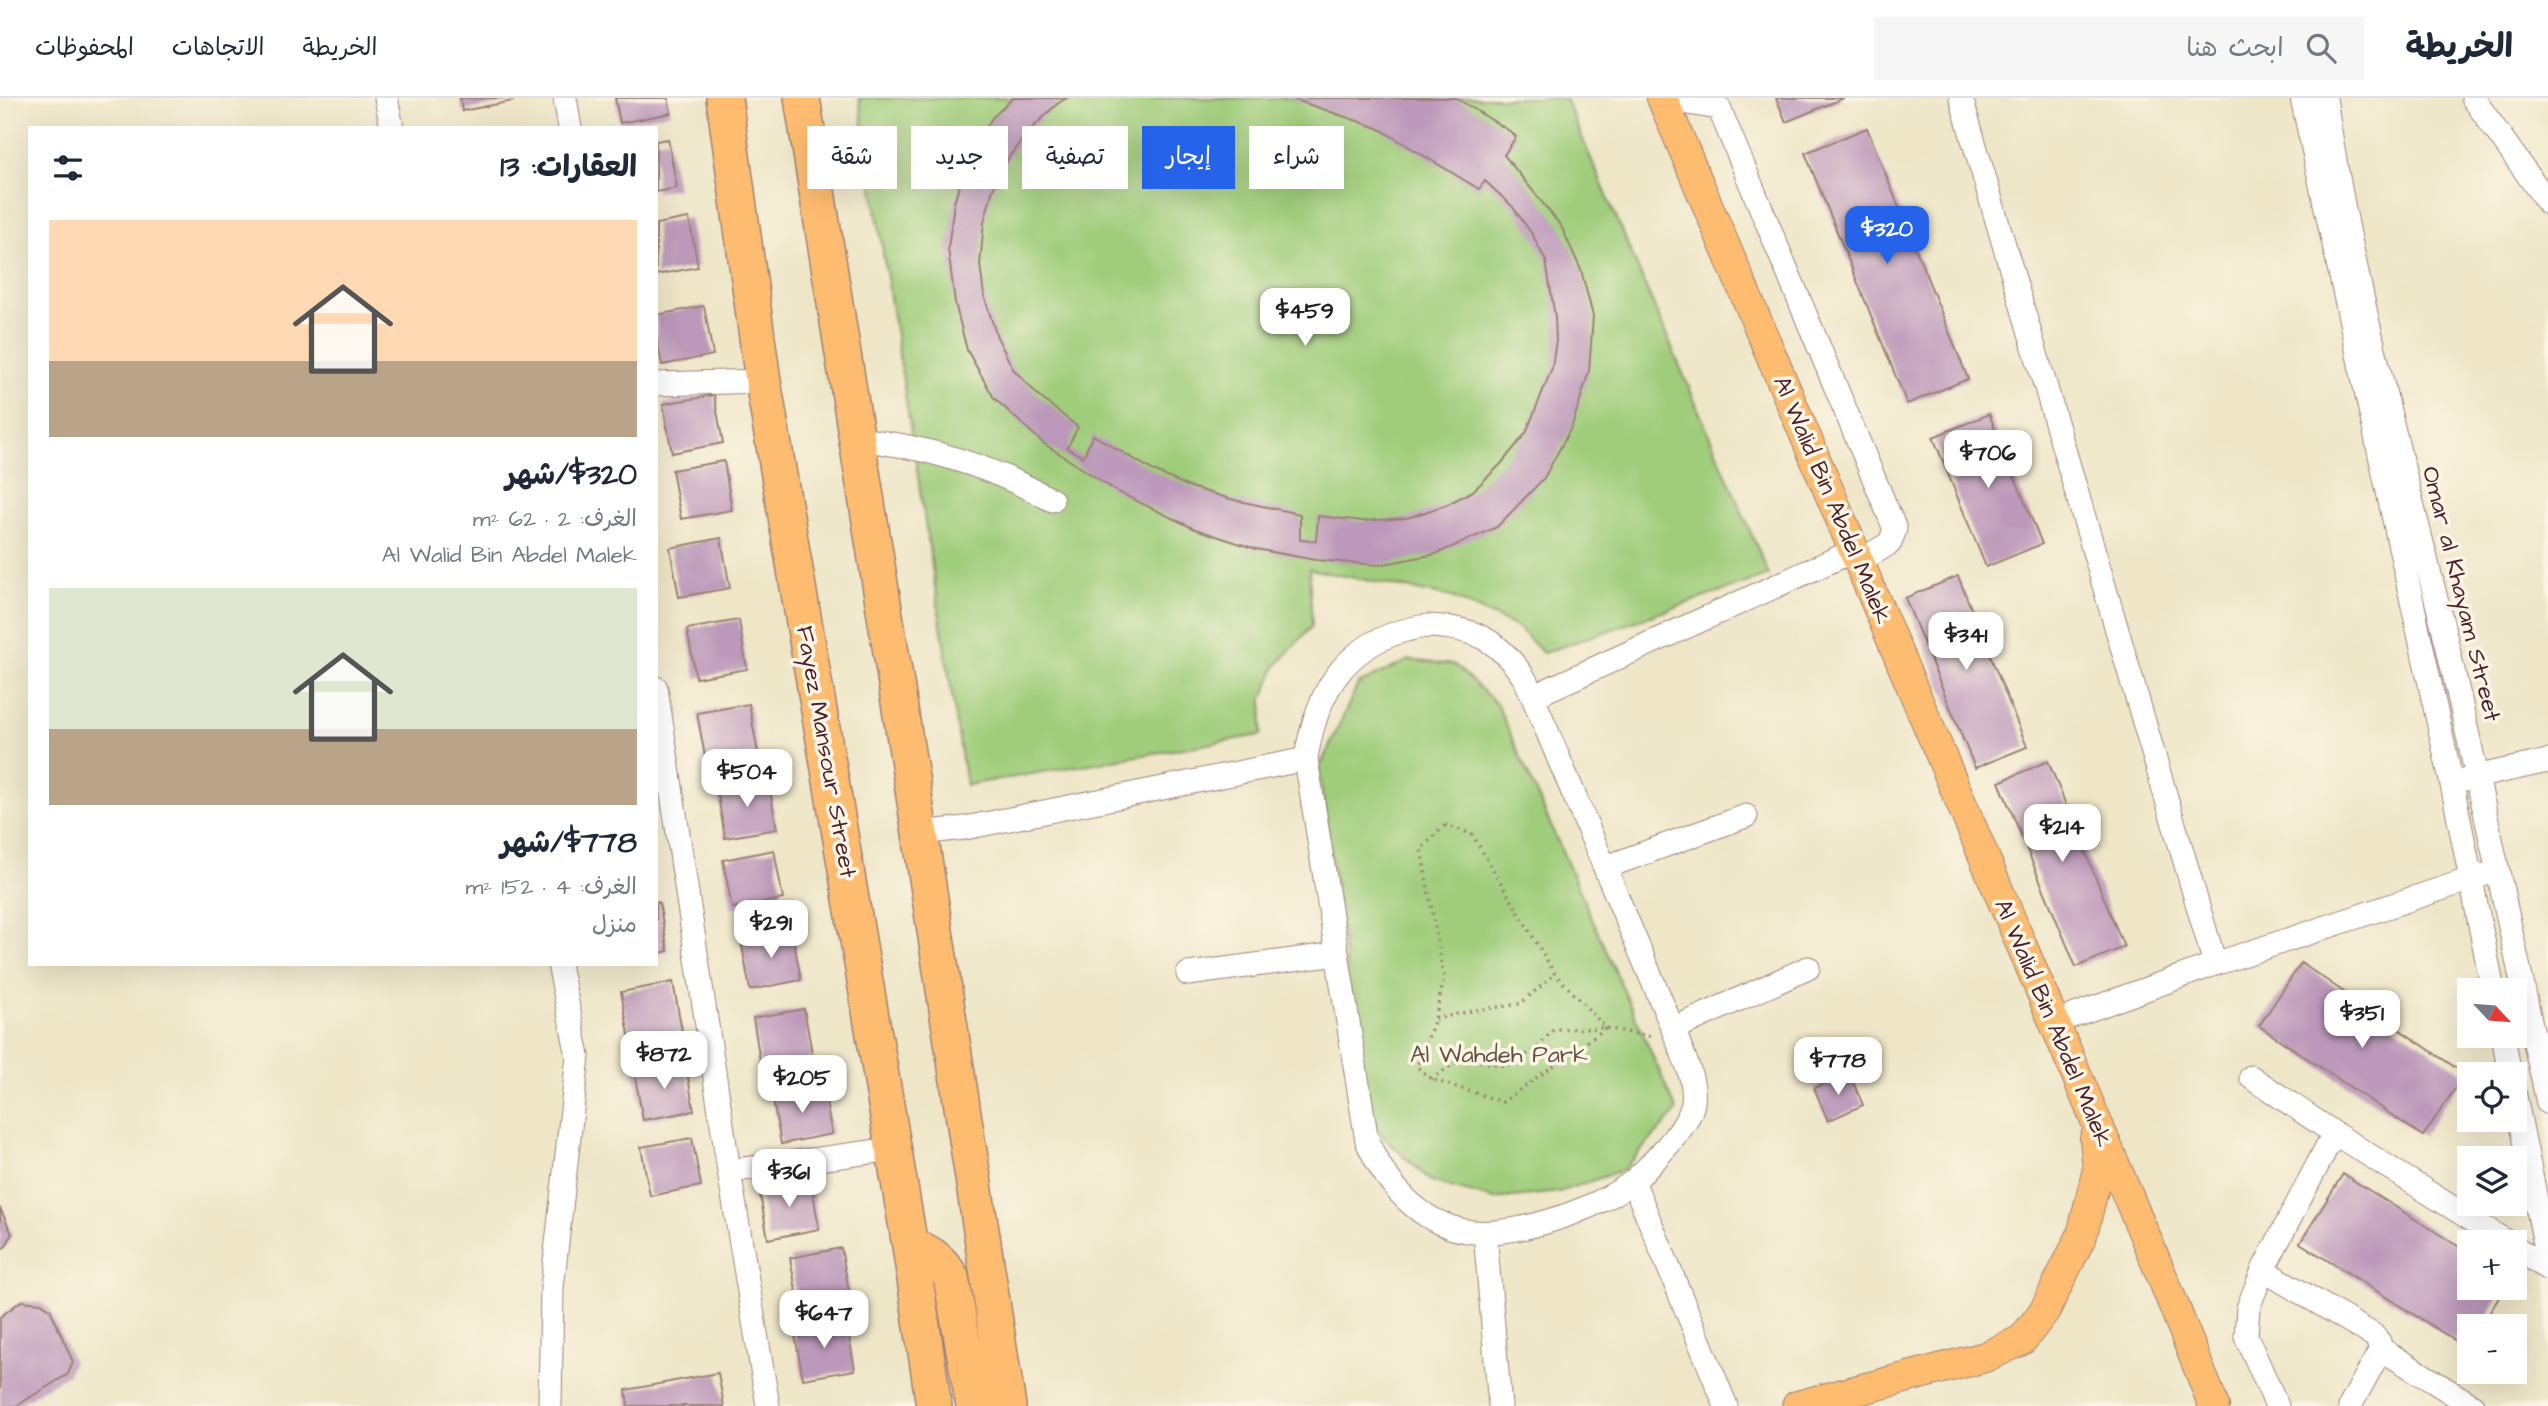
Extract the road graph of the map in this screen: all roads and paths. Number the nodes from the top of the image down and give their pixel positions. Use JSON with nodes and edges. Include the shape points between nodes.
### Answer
{"nodes":[{"id":1,"x":386,"y":98,"type":"edge"},
{"id":2,"x":565,"y":98,"type":"edge"},
{"id":3,"x":723,"y":98,"type":"edge"},
{"id":4,"x":802,"y":98,"type":"edge"},
{"id":5,"x":1961,"y":98,"type":"edge"},
{"id":6,"x":2302,"y":98,"type":"edge"},
{"id":7,"x":2325,"y":98,"type":"edge"},
{"id":8,"x":2473,"y":98,"type":"edge"},
{"id":9,"x":1662,"y":99,"type":"edge"},
{"id":10,"x":392,"y":126,"type":"edge"},
{"id":11,"x":570,"y":126,"type":"edge"},
{"id":12,"x":2548,"y":203,"type":"edge"},
{"id":13,"x":763,"y":382,"type":"junction"},
{"id":14,"x":658,"y":384,"type":"edge"},
{"id":15,"x":856,"y":439,"type":"junction"},
{"id":16,"x":1052,"y":500,"type":"dead end"},
{"id":17,"x":1855,"y":556,"type":"junction"},
{"id":18,"x":1534,"y":696,"type":"junction"},
{"id":19,"x":658,"y":701,"type":"edge"},
{"id":20,"x":1306,"y":759,"type":"junction"},
{"id":21,"x":2548,"y":761,"type":"edge"},
{"id":22,"x":2479,"y":776,"type":"junction"},
{"id":23,"x":2452,"y":782,"type":"junction"},
{"id":24,"x":1746,"y":816,"type":"dead end"},
{"id":25,"x":920,"y":833,"type":"junction"},
{"id":26,"x":1605,"y":867,"type":"junction"},
{"id":27,"x":2498,"y":872,"type":"junction"},
{"id":28,"x":2470,"y":878,"type":"junction"},
{"id":29,"x":1337,"y":954,"type":"junction"},
{"id":30,"x":2215,"y":964,"type":"junction"},
{"id":31,"x":559,"y":966,"type":"edge"},
{"id":32,"x":1808,"y":968,"type":"dead end"},
{"id":33,"x":1188,"y":974,"type":"dead end"},
{"id":34,"x":1555,"y":974,"type":"junction"},
{"id":35,"x":2491,"y":978,"type":"edge"},
{"id":36,"x":1435,"y":1019,"type":"junction"},
{"id":37,"x":2053,"y":1023,"type":"junction"},
{"id":38,"x":1606,"y":1028,"type":"junction"},
{"id":39,"x":1675,"y":1035,"type":"junction"},
{"id":40,"x":2251,"y":1077,"type":"dead end"},
{"id":41,"x":1431,"y":1079,"type":"junction"},
{"id":42,"x":2548,"y":1102,"type":"edge"},
{"id":43,"x":2092,"y":1115,"type":"junction"},
{"id":44,"x":2522,"y":1132,"type":"edge"},
{"id":45,"x":2334,"y":1133,"type":"junction"},
{"id":46,"x":893,"y":1149,"type":"junction"},
{"id":47,"x":729,"y":1171,"type":"junction"},
{"id":48,"x":1633,"y":1181,"type":"junction"},
{"id":49,"x":2488,"y":1230,"type":"edge"},
{"id":50,"x":1485,"y":1233,"type":"junction"},
{"id":51,"x":910,"y":1246,"type":"junction"},
{"id":52,"x":2527,"y":1255,"type":"edge"},
{"id":53,"x":2548,"y":1259,"type":"edge"},
{"id":54,"x":2548,"y":1269,"type":"edge"},
{"id":55,"x":2263,"y":1270,"type":"junction"},
{"id":56,"x":2381,"y":1349,"type":"junction"},
{"id":57,"x":550,"y":1406,"type":"edge"},
{"id":58,"x":768,"y":1406,"type":"edge"},
{"id":59,"x":934,"y":1406,"type":"edge"},
{"id":60,"x":974,"y":1406,"type":"edge"},
{"id":61,"x":1008,"y":1406,"type":"edge"},
{"id":62,"x":1500,"y":1406,"type":"edge"},
{"id":63,"x":1726,"y":1406,"type":"edge"},
{"id":64,"x":1797,"y":1406,"type":"edge"},
{"id":65,"x":2214,"y":1406,"type":"edge"},
{"id":66,"x":2277,"y":1406,"type":"edge"},
{"id":67,"x":2350,"y":1406,"type":"edge"},
{"id":68,"x":2473,"y":1406,"type":"edge"}],
"edges":[{"from":1,"to":10,"type":"street"},
{"from":2,"to":11,"type":"street"},
{"from":3,"to":13,"type":"highway","name":"Fayez Mansour Street"},
{"from":4,"to":15,"type":"highway"},
{"from":5,"to":30,"type":"street"},
{"from":6,"to":23,"type":"street","name":"Omar al Khayam Street"},
{"from":7,"to":22,"type":"street","name":"Omar al Khayam Street","via":[[2338,187],[2370,334]]},
{"from":8,"to":12,"type":"street"},
{"from":9,"to":17,"type":"main road","name":"Al Walid Bin Abdel Malek"},
{"from":9,"to":17,"type":"street","via":[[1719,108],[1895,529],[1890,543]]},
{"from":13,"to":14,"type":"street"},
{"from":13,"to":46,"type":"highway","name":"Fayez Mansour Street"},
{"from":15,"to":16,"type":"street","via":[[910,446],[967,461]]},
{"from":15,"to":25,"type":"highway"},
{"from":17,"to":18,"type":"street"},
{"from":17,"to":37,"type":"main road","name":"Al Walid Bin Abdel Malek"},
{"from":18,"to":20,"type":"street","via":[[1517,667],[1493,642],[1449,626],[1403,629],[1361,649],[1344,665],[1321,702]]},
{"from":18,"to":26,"type":"street"},
{"from":19,"to":47,"type":"street"},
{"from":20,"to":25,"type":"street","via":[[965,828]]},
{"from":20,"to":29,"type":"street"},
{"from":21,"to":22,"type":"street"},
{"from":22,"to":23,"type":"street"},
{"from":22,"to":27,"type":"street","name":"Omar al Khayam Street"},
{"from":23,"to":28,"type":"street","name":"Omar al Khayam Street"},
{"from":24,"to":26,"type":"street"},
{"from":25,"to":61,"type":"highway"},
{"from":26,"to":39,"type":"street"},
{"from":27,"to":28,"type":"street"},
{"from":27,"to":42,"type":"street","name":"Omar al Khayam Street"},
{"from":28,"to":30,"type":"street"},
{"from":28,"to":35,"type":"street","name":"Omar al Khayam Street"},
{"from":29,"to":33,"type":"street"},
{"from":29,"to":50,"type":"street","via":[[1367,1141],[1374,1158],[1394,1187],[1424,1213],[1464,1231]]},
{"from":30,"to":37,"type":"street"},
{"from":31,"to":57,"type":"street","via":[[578,1056],[552,1289]]},
{"from":32,"to":39,"type":"street"},
{"from":34,"to":36,"type":"path","via":[[1520,1004]]},
{"from":34,"to":36,"type":"path","via":[[1472,834],[1445,825],[1421,849],[1444,978]]},
{"from":34,"to":38,"type":"path"},
{"from":36,"to":41,"type":"path","via":[[1417,1067]]},
{"from":37,"to":43,"type":"main road","name":"Al Walid Bin Abdel Malek"},
{"from":38,"to":39,"type":"path"},
{"from":38,"to":41,"type":"path","via":[[1554,1029],[1535,1050],[1505,1066],[1463,1058]]},
{"from":38,"to":41,"type":"path","via":[[1503,1102]]},
{"from":39,"to":48,"type":"street","via":[[1693,1083],[1693,1105],[1684,1125]]},
{"from":40,"to":45,"type":"street"},
{"from":43,"to":64,"type":"main road","via":[[2098,1169],[2082,1235],[2045,1310],[2022,1340],[1985,1357]]},
{"from":43,"to":65,"type":"main road","name":"Al Walid Bin Abdel Malek"},
{"from":44,"to":53,"type":"street"},
{"from":45,"to":49,"type":"street"},
{"from":45,"to":55,"type":"street"},
{"from":46,"to":47,"type":"street"},
{"from":46,"to":51,"type":"highway","name":"Fayez Mansour Street"},
{"from":47,"to":58,"type":"street"},
{"from":48,"to":50,"type":"street","via":[[1579,1210],[1527,1227]]},
{"from":48,"to":63,"type":"street"},
{"from":50,"to":62,"type":"street"},
{"from":51,"to":59,"type":"highway","name":"Fayez Mansour Street"},
{"from":51,"to":60,"type":"highway","via":[[930,1254],[951,1278]]},
{"from":52,"to":54,"type":"street"},
{"from":55,"to":56,"type":"street","via":[[2373,1335]]},
{"from":55,"to":66,"type":"street","via":[[2248,1308],[2246,1336]]},
{"from":56,"to":67,"type":"street"},
{"from":56,"to":68,"type":"street"}]}
